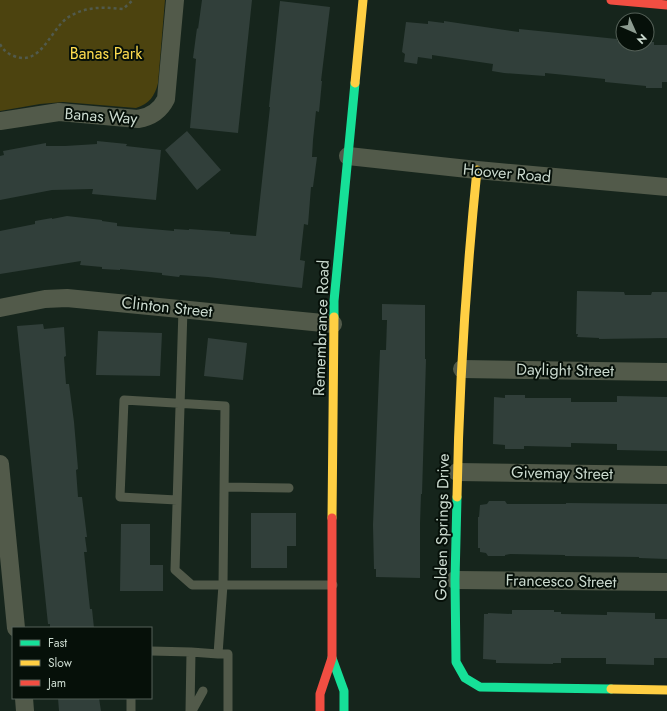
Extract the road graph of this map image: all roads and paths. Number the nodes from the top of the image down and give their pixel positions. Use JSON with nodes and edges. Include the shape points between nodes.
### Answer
{"nodes":[{"id":1,"x":133,"y":0,"type":"edge"},
{"id":2,"x":176,"y":0,"type":"edge"},
{"id":3,"x":364,"y":0,"type":"edge"},
{"id":4,"x":611,"y":0,"type":"edge"},
{"id":5,"x":667,"y":5,"type":"edge"},
{"id":6,"x":0,"y":44,"type":"edge"},
{"id":7,"x":0,"y":121,"type":"edge"},
{"id":8,"x":348,"y":156,"type":"junction"},
{"id":9,"x":477,"y":170,"type":"junction"},
{"id":10,"x":667,"y":187,"type":"edge"},
{"id":11,"x":0,"y":308,"type":"edge"},
{"id":12,"x":183,"y":309,"type":"junction"},
{"id":13,"x":334,"y":324,"type":"junction"},
{"id":14,"x":462,"y":369,"type":"junction"},
{"id":15,"x":667,"y":372,"type":"edge"},
{"id":16,"x":179,"y":403,"type":"junction"},
{"id":17,"x":0,"y":464,"type":"edge"},
{"id":18,"x":457,"y":472,"type":"junction"},
{"id":19,"x":667,"y":474,"type":"edge"},
{"id":20,"x":225,"y":487,"type":"junction"},
{"id":21,"x":289,"y":488,"type":"dead end"},
{"id":22,"x":177,"y":500,"type":"junction"},
{"id":23,"x":455,"y":580,"type":"junction"},
{"id":24,"x":667,"y":582,"type":"edge"},
{"id":25,"x":223,"y":585,"type":"junction"},
{"id":26,"x":333,"y":585,"type":"junction"},
{"id":27,"x":16,"y":627,"type":"edge"},
{"id":28,"x":152,"y":651,"type":"edge"},
{"id":29,"x":191,"y":652,"type":"junction"},
{"id":30,"x":218,"y":654,"type":"junction"},
{"id":31,"x":332,"y":658,"type":"junction"},
{"id":32,"x":667,"y":690,"type":"edge"},
{"id":33,"x":202,"y":691,"type":"dead end"},
{"id":34,"x":222,"y":692,"type":"dead end"},
{"id":35,"x":24,"y":699,"type":"edge"},
{"id":36,"x":131,"y":699,"type":"edge"},
{"id":37,"x":25,"y":711,"type":"edge"},
{"id":38,"x":131,"y":711,"type":"edge"},
{"id":39,"x":191,"y":711,"type":"edge"},
{"id":40,"x":228,"y":711,"type":"edge"},
{"id":41,"x":320,"y":711,"type":"edge"},
{"id":42,"x":344,"y":711,"type":"edge"}],
"edges":[{"from":1,"to":6,"type":"path","via":[[123,9],[86,9],[67,19],[34,56],[23,59],[13,56],[2,49]]},
{"from":2,"to":7,"type":"street","name":"Banas Way","via":[[167,93],[158,111],[138,119],[59,112]]},
{"from":3,"to":8,"type":"street","name":"Remembrance Road"},
{"from":4,"to":5,"type":"street"},
{"from":8,"to":9,"type":"street","name":"Hoover Road"},
{"from":8,"to":13,"type":"street","name":"Remembrance Road"},
{"from":9,"to":10,"type":"street","name":"Hoover Road"},
{"from":9,"to":14,"type":"street","name":"Golden Springs Drive"},
{"from":11,"to":12,"type":"street","name":"Clinton Street","via":[[45,299],[67,298]]},
{"from":12,"to":13,"type":"street","name":"Clinton Street"},
{"from":12,"to":16,"type":"lane"},
{"from":13,"to":26,"type":"street","name":"Remembrance Road"},
{"from":14,"to":15,"type":"street","name":"Daylight Street"},
{"from":14,"to":18,"type":"street","name":"Golden Springs Drive"},
{"from":16,"to":20,"type":"lane","via":[[225,406]]},
{"from":16,"to":22,"type":"lane"},
{"from":16,"to":22,"type":"lane","via":[[124,400],[120,497]]},
{"from":17,"to":27,"type":"street"},
{"from":18,"to":19,"type":"street","name":"Givemay Street"},
{"from":18,"to":23,"type":"street","name":"Golden Springs Drive"},
{"from":20,"to":21,"type":"lane"},
{"from":20,"to":25,"type":"lane"},
{"from":22,"to":25,"type":"lane","via":[[175,570],[192,585]]},
{"from":23,"to":24,"type":"street","name":"Francesco Street"},
{"from":23,"to":32,"type":"street","name":"Golden Springs Drive","via":[[456,662],[460,673],[468,682],[480,687]]},
{"from":25,"to":26,"type":"lane"},
{"from":25,"to":30,"type":"lane"},
{"from":26,"to":31,"type":"street","name":"Remembrance Road"},
{"from":28,"to":29,"type":"lane"},
{"from":29,"to":30,"type":"lane"},
{"from":29,"to":39,"type":"lane"},
{"from":30,"to":40,"type":"lane","via":[[228,654]]},
{"from":31,"to":41,"type":"street","name":"Remembrance Road","via":[[320,694]]},
{"from":31,"to":42,"type":"street","name":"Remembrance Road","via":[[344,691]]},
{"from":33,"to":39,"type":"lane"},
{"from":34,"to":40,"type":"lane"},
{"from":35,"to":37,"type":"street"},
{"from":36,"to":38,"type":"lane"}]}
